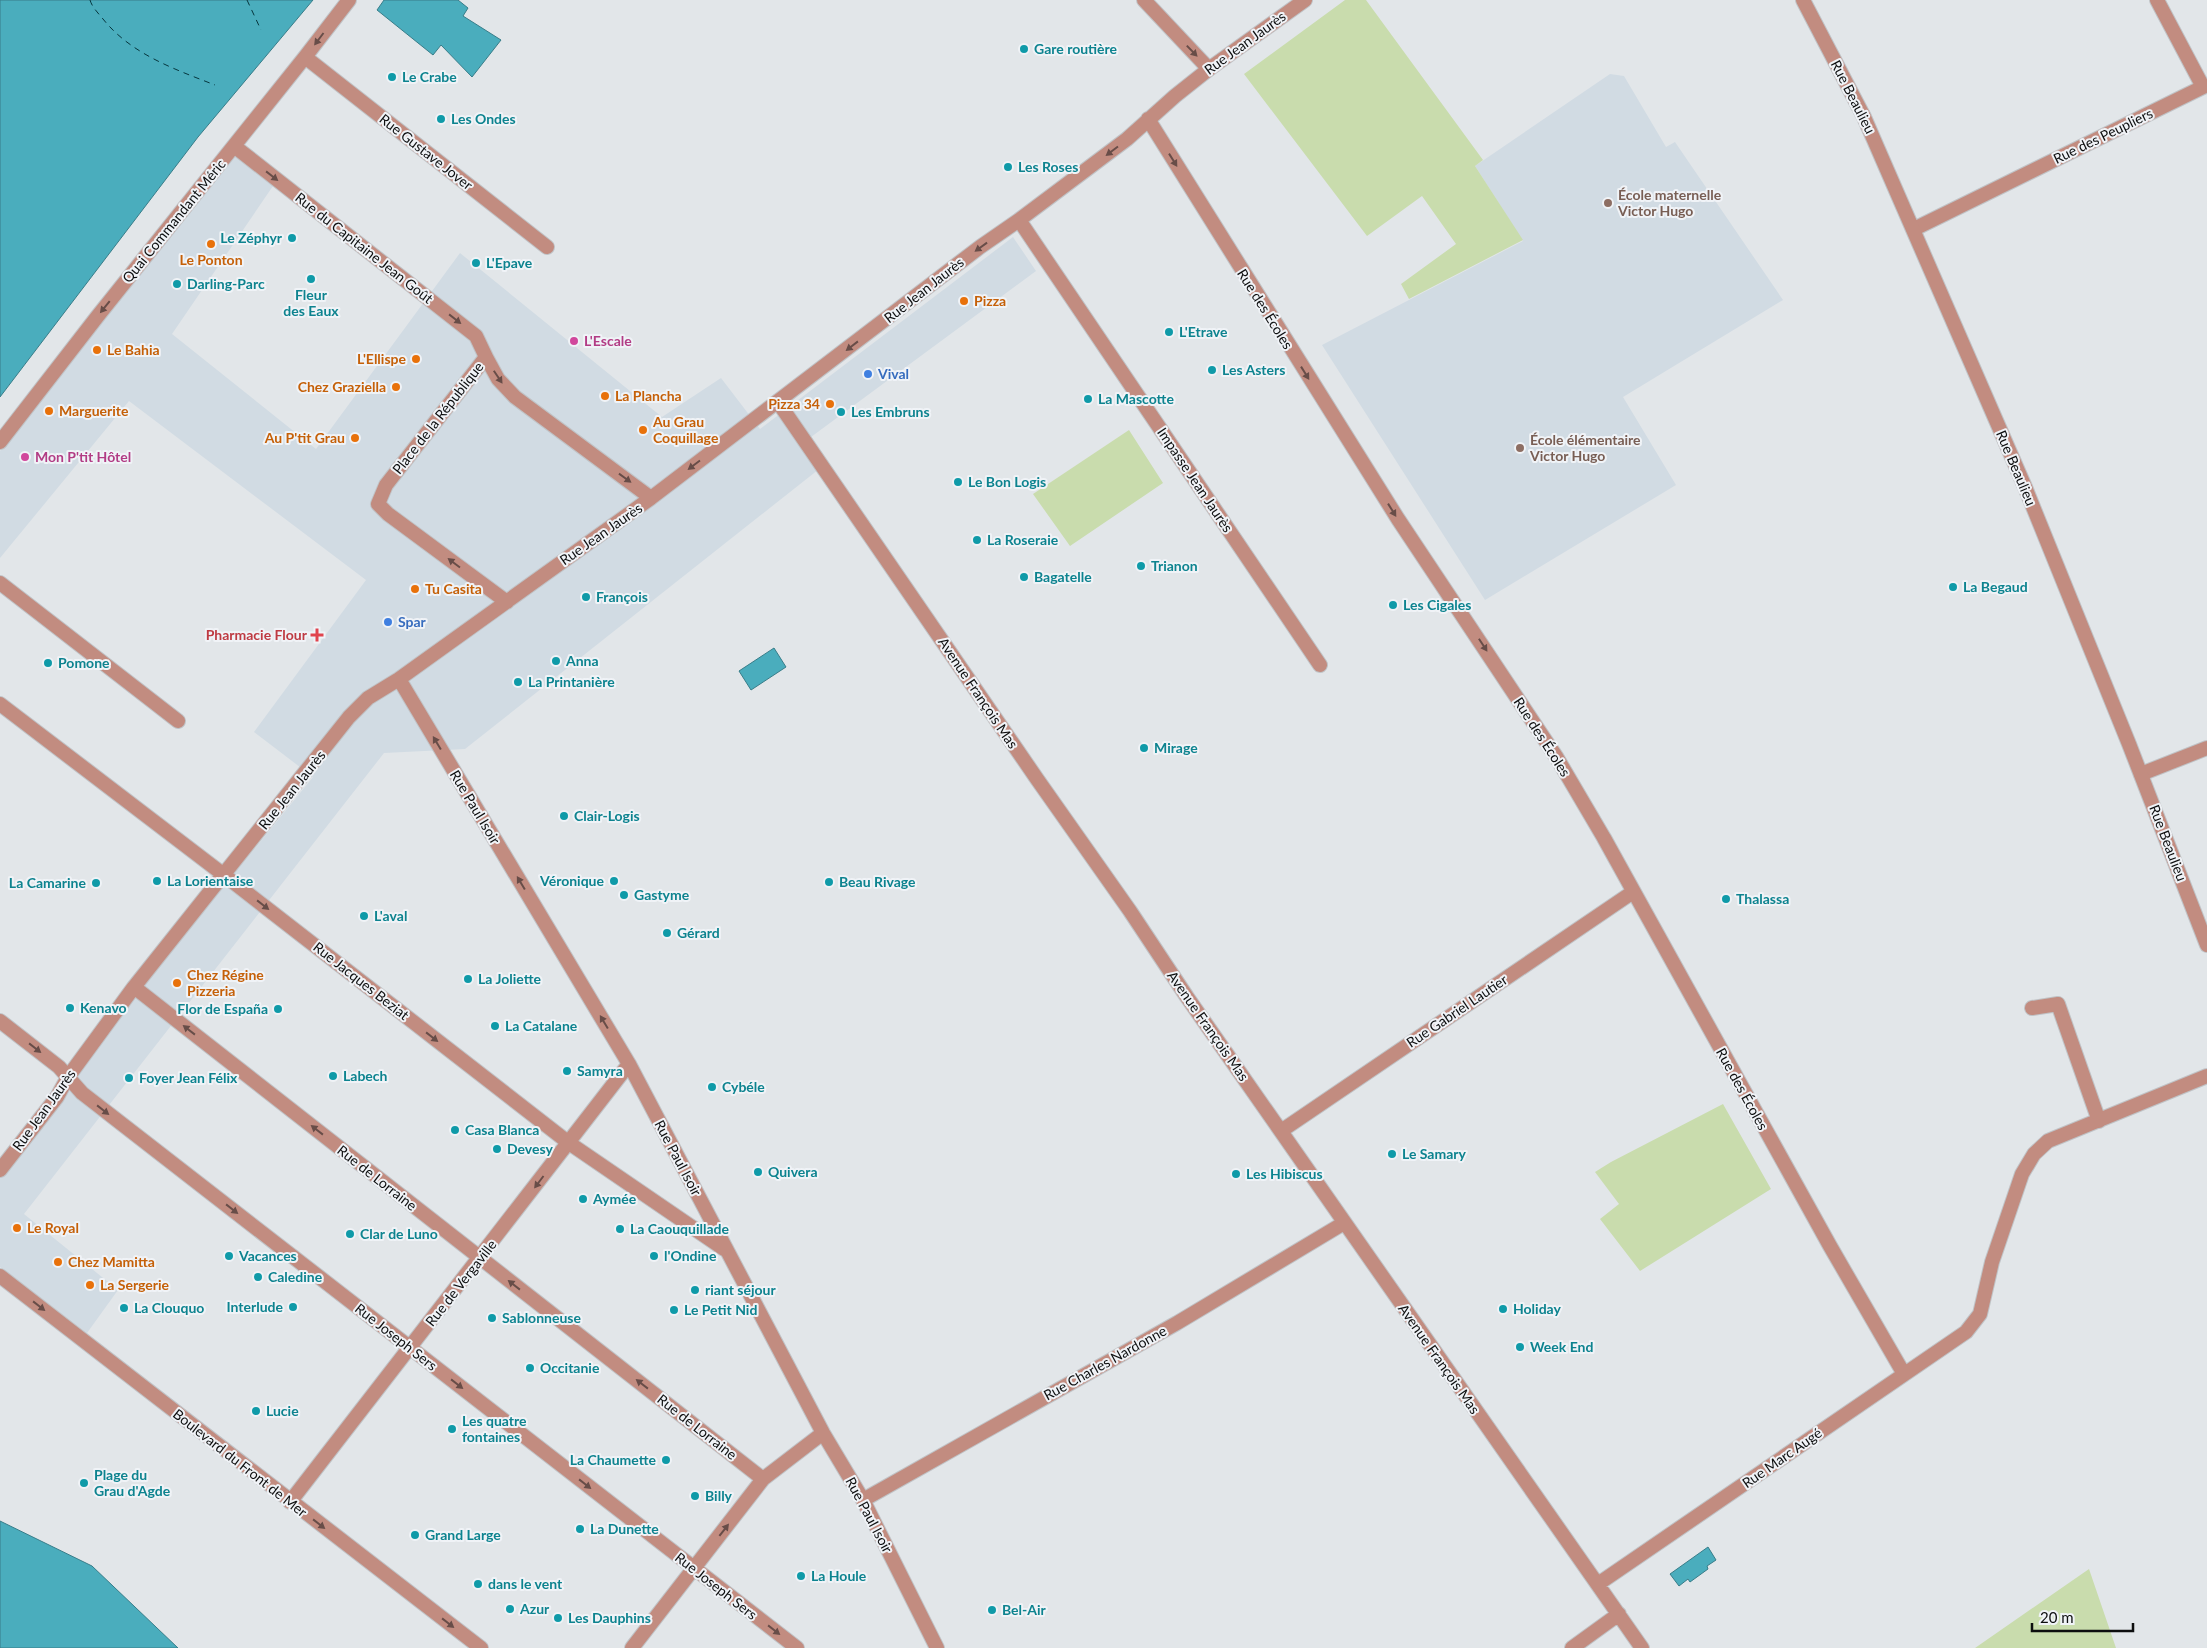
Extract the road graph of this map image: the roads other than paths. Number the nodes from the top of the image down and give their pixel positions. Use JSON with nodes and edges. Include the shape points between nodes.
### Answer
{"nodes":[{"id":1,"x":349,"y":0,"type":"edge"},
{"id":2,"x":1144,"y":0,"type":"edge"},
{"id":3,"x":1305,"y":0,"type":"edge"},
{"id":4,"x":1803,"y":0,"type":"edge"},
{"id":5,"x":2157,"y":0,"type":"edge"},
{"id":6,"x":305,"y":57,"type":"junction"},
{"id":7,"x":1209,"y":69,"type":"junction"},
{"id":8,"x":2205,"y":90,"type":"edge"},
{"id":9,"x":1148,"y":119,"type":"junction"},
{"id":10,"x":234,"y":146,"type":"junction"},
{"id":11,"x":1019,"y":220,"type":"junction"},
{"id":12,"x":1914,"y":229,"type":"junction"},
{"id":13,"x":546,"y":247,"type":"dead end"},
{"id":14,"x":486,"y":356,"type":"junction"},
{"id":15,"x":778,"y":402,"type":"junction"},
{"id":16,"x":0,"y":442,"type":"edge"},
{"id":17,"x":651,"y":498,"type":"junction"},
{"id":18,"x":0,"y":583,"type":"edge"},
{"id":19,"x":506,"y":602,"type":"junction"},
{"id":20,"x":1320,"y":665,"type":"dead end"},
{"id":21,"x":399,"y":679,"type":"junction"},
{"id":22,"x":0,"y":704,"type":"edge"},
{"id":23,"x":178,"y":721,"type":"dead end"},
{"id":24,"x":2207,"y":748,"type":"edge"},
{"id":25,"x":2140,"y":774,"type":"junction"},
{"id":26,"x":224,"y":875,"type":"junction"},
{"id":27,"x":1633,"y":892,"type":"junction"},
{"id":28,"x":2207,"y":945,"type":"edge"},
{"id":29,"x":134,"y":987,"type":"junction"},
{"id":30,"x":2032,"y":1008,"type":"dead end"},
{"id":31,"x":0,"y":1021,"type":"edge"},
{"id":32,"x":629,"y":1064,"type":"junction"},
{"id":33,"x":2207,"y":1076,"type":"edge"},
{"id":34,"x":68,"y":1077,"type":"junction"},
{"id":35,"x":2099,"y":1121,"type":"junction"},
{"id":36,"x":1281,"y":1131,"type":"junction"},
{"id":37,"x":568,"y":1143,"type":"junction"},
{"id":38,"x":0,"y":1170,"type":"edge"},
{"id":39,"x":1344,"y":1223,"type":"junction"},
{"id":40,"x":727,"y":1251,"type":"junction"},
{"id":41,"x":480,"y":1259,"type":"junction"},
{"id":42,"x":0,"y":1276,"type":"edge"},
{"id":43,"x":410,"y":1348,"type":"junction"},
{"id":44,"x":1904,"y":1374,"type":"junction"},
{"id":45,"x":823,"y":1433,"type":"junction"},
{"id":46,"x":763,"y":1478,"type":"junction"},
{"id":47,"x":863,"y":1500,"type":"junction"},
{"id":48,"x":290,"y":1502,"type":"junction"},
{"id":49,"x":694,"y":1569,"type":"junction"},
{"id":50,"x":1598,"y":1584,"type":"junction"},
{"id":51,"x":1619,"y":1614,"type":"junction"},
{"id":52,"x":481,"y":1648,"type":"edge"},
{"id":53,"x":632,"y":1648,"type":"edge"},
{"id":54,"x":797,"y":1648,"type":"edge"},
{"id":55,"x":937,"y":1648,"type":"edge"},
{"id":56,"x":1572,"y":1648,"type":"edge"},
{"id":57,"x":1642,"y":1648,"type":"edge"}],
"edges":[{"from":1,"to":6,"type":"street","name":"Quai Commandant Méric","one_way":true},
{"from":2,"to":7,"type":"street","one_way":true},
{"from":3,"to":7,"type":"street","name":"Rue Jean Jaurès"},
{"from":4,"to":12,"type":"street","name":"Rue Beaulieu","via":[[1864,117]]},
{"from":5,"to":8,"type":"street","name":"Rue des Peupliers"},
{"from":6,"to":10,"type":"street","name":"Quai Commandant Méric"},
{"from":6,"to":13,"type":"street","name":"Rue Gustave Jover"},
{"from":7,"to":9,"type":"street","name":"Rue Jean Jaurès"},
{"from":8,"to":12,"type":"street","name":"Rue des Peupliers"},
{"from":9,"to":11,"type":"street","name":"Rue Jean Jaurès","one_way":true,"via":[[1127,139]]},
{"from":9,"to":27,"type":"street","name":"Rue des Écoles","one_way":true,"via":[[1398,519],[1557,758]]},
{"from":10,"to":14,"type":"street","name":"Rue du Capitaine Jean Goût","one_way":true,"via":[[476,336]]},
{"from":10,"to":16,"type":"street","name":"Quai Commandant Méric","one_way":true},
{"from":11,"to":15,"type":"street","name":"Rue Jean Jaurès","one_way":true},
{"from":11,"to":20,"type":"street","name":"Impasse Jean Jaurès"},
{"from":12,"to":25,"type":"street","name":"Rue Beaulieu","via":[[2032,505]]},
{"from":14,"to":17,"type":"street","name":"Place de la République","one_way":true,"via":[[498,379],[515,397]]},
{"from":19,"to":14,"type":"street","name":"Place de la République","one_way":true,"via":[[378,504],[386,485]]},
{"from":15,"to":17,"type":"street","name":"Rue Jean Jaurès","one_way":true},
{"from":15,"to":36,"type":"street","name":"Avenue François Mas"},
{"from":17,"to":19,"type":"street","name":"Rue Jean Jaurès"},
{"from":18,"to":23,"type":"street"},
{"from":19,"to":21,"type":"street","name":"Rue Jean Jaurès"},
{"from":21,"to":26,"type":"street","name":"Rue Jean Jaurès","via":[[368,698],[349,717]]},
{"from":32,"to":21,"type":"street","name":"Rue Paul Isoir","one_way":true},
{"from":22,"to":26,"type":"street","name":"Rue Jacques Beziat"},
{"from":24,"to":25,"type":"street"},
{"from":25,"to":28,"type":"street","name":"Rue Beaulieu"},
{"from":26,"to":29,"type":"street","name":"Rue Jean Jaurès"},
{"from":26,"to":37,"type":"street","name":"Rue Jacques Beziat","one_way":true},
{"from":27,"to":36,"type":"street","name":"Rue Gabriel Lautier"},
{"from":27,"to":44,"type":"street","name":"Rue des Écoles"},
{"from":29,"to":34,"type":"street","name":"Rue Jean Jaurès"},
{"from":41,"to":29,"type":"street","name":"Rue de Lorraine","one_way":true},
{"from":30,"to":35,"type":"street","via":[[2058,1004]]},
{"from":31,"to":34,"type":"street","name":"Rue Joseph Sers","one_way":true},
{"from":32,"to":37,"type":"street","name":"Rue de Vergaville"},
{"from":32,"to":40,"type":"street","name":"Rue Paul Isoir"},
{"from":33,"to":35,"type":"street"},
{"from":34,"to":38,"type":"street","name":"Rue Jean Jaurès","via":[[57,1097]]},
{"from":34,"to":43,"type":"street","name":"Rue Joseph Sers","one_way":true,"via":[[82,1093]]},
{"from":35,"to":44,"type":"street","name":"Rue Marc Augé","via":[[2048,1141],[2034,1154],[2022,1174],[1992,1262],[1980,1314],[1966,1332]]},
{"from":36,"to":39,"type":"street","name":"Avenue François Mas"},
{"from":37,"to":40,"type":"street","name":"Rue Jacques Beziat"},
{"from":37,"to":41,"type":"street","name":"Rue de Vergaville","one_way":true},
{"from":39,"to":47,"type":"street","name":"Rue Charles Nardonne","via":[[1177,1323]]},
{"from":39,"to":50,"type":"street","name":"Avenue François Mas"},
{"from":40,"to":45,"type":"street","name":"Rue Paul Isoir"},
{"from":41,"to":43,"type":"street","name":"Rue de Vergaville"},
{"from":46,"to":41,"type":"street","name":"Rue de Lorraine","one_way":true},
{"from":42,"to":48,"type":"street","name":"Boulevard du Front de Mer","one_way":true},
{"from":43,"to":48,"type":"street","name":"Rue de Vergaville"},
{"from":43,"to":49,"type":"street","name":"Rue Joseph Sers","one_way":true},
{"from":44,"to":50,"type":"street","name":"Rue Marc Augé"},
{"from":45,"to":46,"type":"street"},
{"from":45,"to":47,"type":"street","name":"Rue Paul Isoir"},
{"from":49,"to":46,"type":"street","one_way":true},
{"from":47,"to":55,"type":"street","name":"Rue Paul Isoir"},
{"from":48,"to":52,"type":"street","name":"Boulevard du Front de Mer","one_way":true},
{"from":49,"to":53,"type":"street"},
{"from":49,"to":54,"type":"street","name":"Rue Joseph Sers","one_way":true},
{"from":50,"to":51,"type":"street","name":"Avenue François Mas"},
{"from":51,"to":56,"type":"street"},
{"from":51,"to":57,"type":"street","name":"Avenue François Mas"}]}
